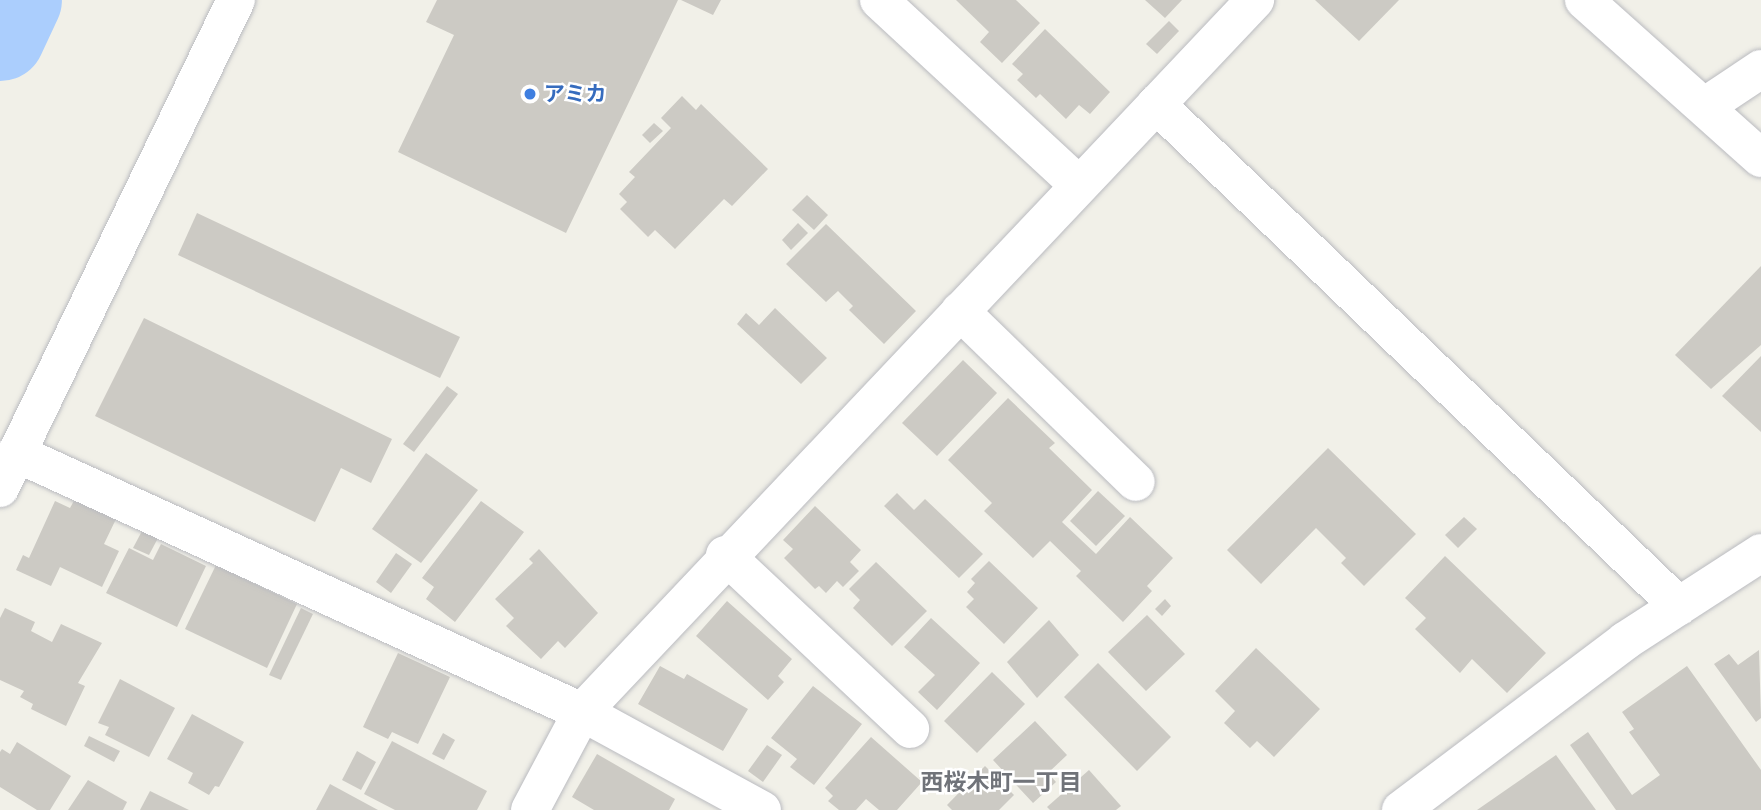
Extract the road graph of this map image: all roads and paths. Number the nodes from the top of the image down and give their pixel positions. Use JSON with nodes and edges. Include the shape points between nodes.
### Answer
{"nodes":[{"id":1,"x":236,"y":0,"type":"edge"},
{"id":2,"x":879,"y":0,"type":"edge"},
{"id":3,"x":1255,"y":0,"type":"edge"},
{"id":4,"x":1584,"y":0,"type":"edge"},
{"id":5,"x":1761,"y":69,"type":"edge"},
{"id":6,"x":1157,"y":104,"type":"junction"},
{"id":7,"x":1707,"y":106,"type":"junction"},
{"id":8,"x":1761,"y":158,"type":"edge"},
{"id":9,"x":1079,"y":185,"type":"junction"},
{"id":10,"x":960,"y":312,"type":"junction"},
{"id":11,"x":16,"y":453,"type":"junction"},
{"id":12,"x":1136,"y":482,"type":"dead end"},
{"id":13,"x":0,"y":488,"type":"edge"},
{"id":14,"x":1761,"y":553,"type":"edge"},
{"id":15,"x":726,"y":555,"type":"junction"},
{"id":16,"x":1679,"y":606,"type":"junction"},
{"id":17,"x":582,"y":712,"type":"junction"},
{"id":18,"x":909,"y":729,"type":"dead end"},
{"id":19,"x":718,"y":800,"type":"edge"},
{"id":20,"x":530,"y":810,"type":"edge"},
{"id":21,"x":762,"y":810,"type":"edge"},
{"id":22,"x":1401,"y":810,"type":"edge"}],
"edges":[{"from":1,"to":11,"type":"street"},
{"from":2,"to":9,"type":"street"},
{"from":3,"to":6,"type":"street"},
{"from":4,"to":7,"type":"street"},
{"from":5,"to":7,"type":"street"},
{"from":6,"to":9,"type":"street"},
{"from":6,"to":16,"type":"street"},
{"from":7,"to":8,"type":"street"},
{"from":9,"to":10,"type":"street"},
{"from":10,"to":12,"type":"street"},
{"from":10,"to":15,"type":"street"},
{"from":11,"to":13,"type":"street"},
{"from":11,"to":17,"type":"street"},
{"from":14,"to":16,"type":"street"},
{"from":15,"to":17,"type":"street"},
{"from":15,"to":18,"type":"street"},
{"from":16,"to":22,"type":"street","via":[[1625,640]]},
{"from":17,"to":19,"type":"street"},
{"from":17,"to":20,"type":"street"},
{"from":19,"to":21,"type":"street"}]}
